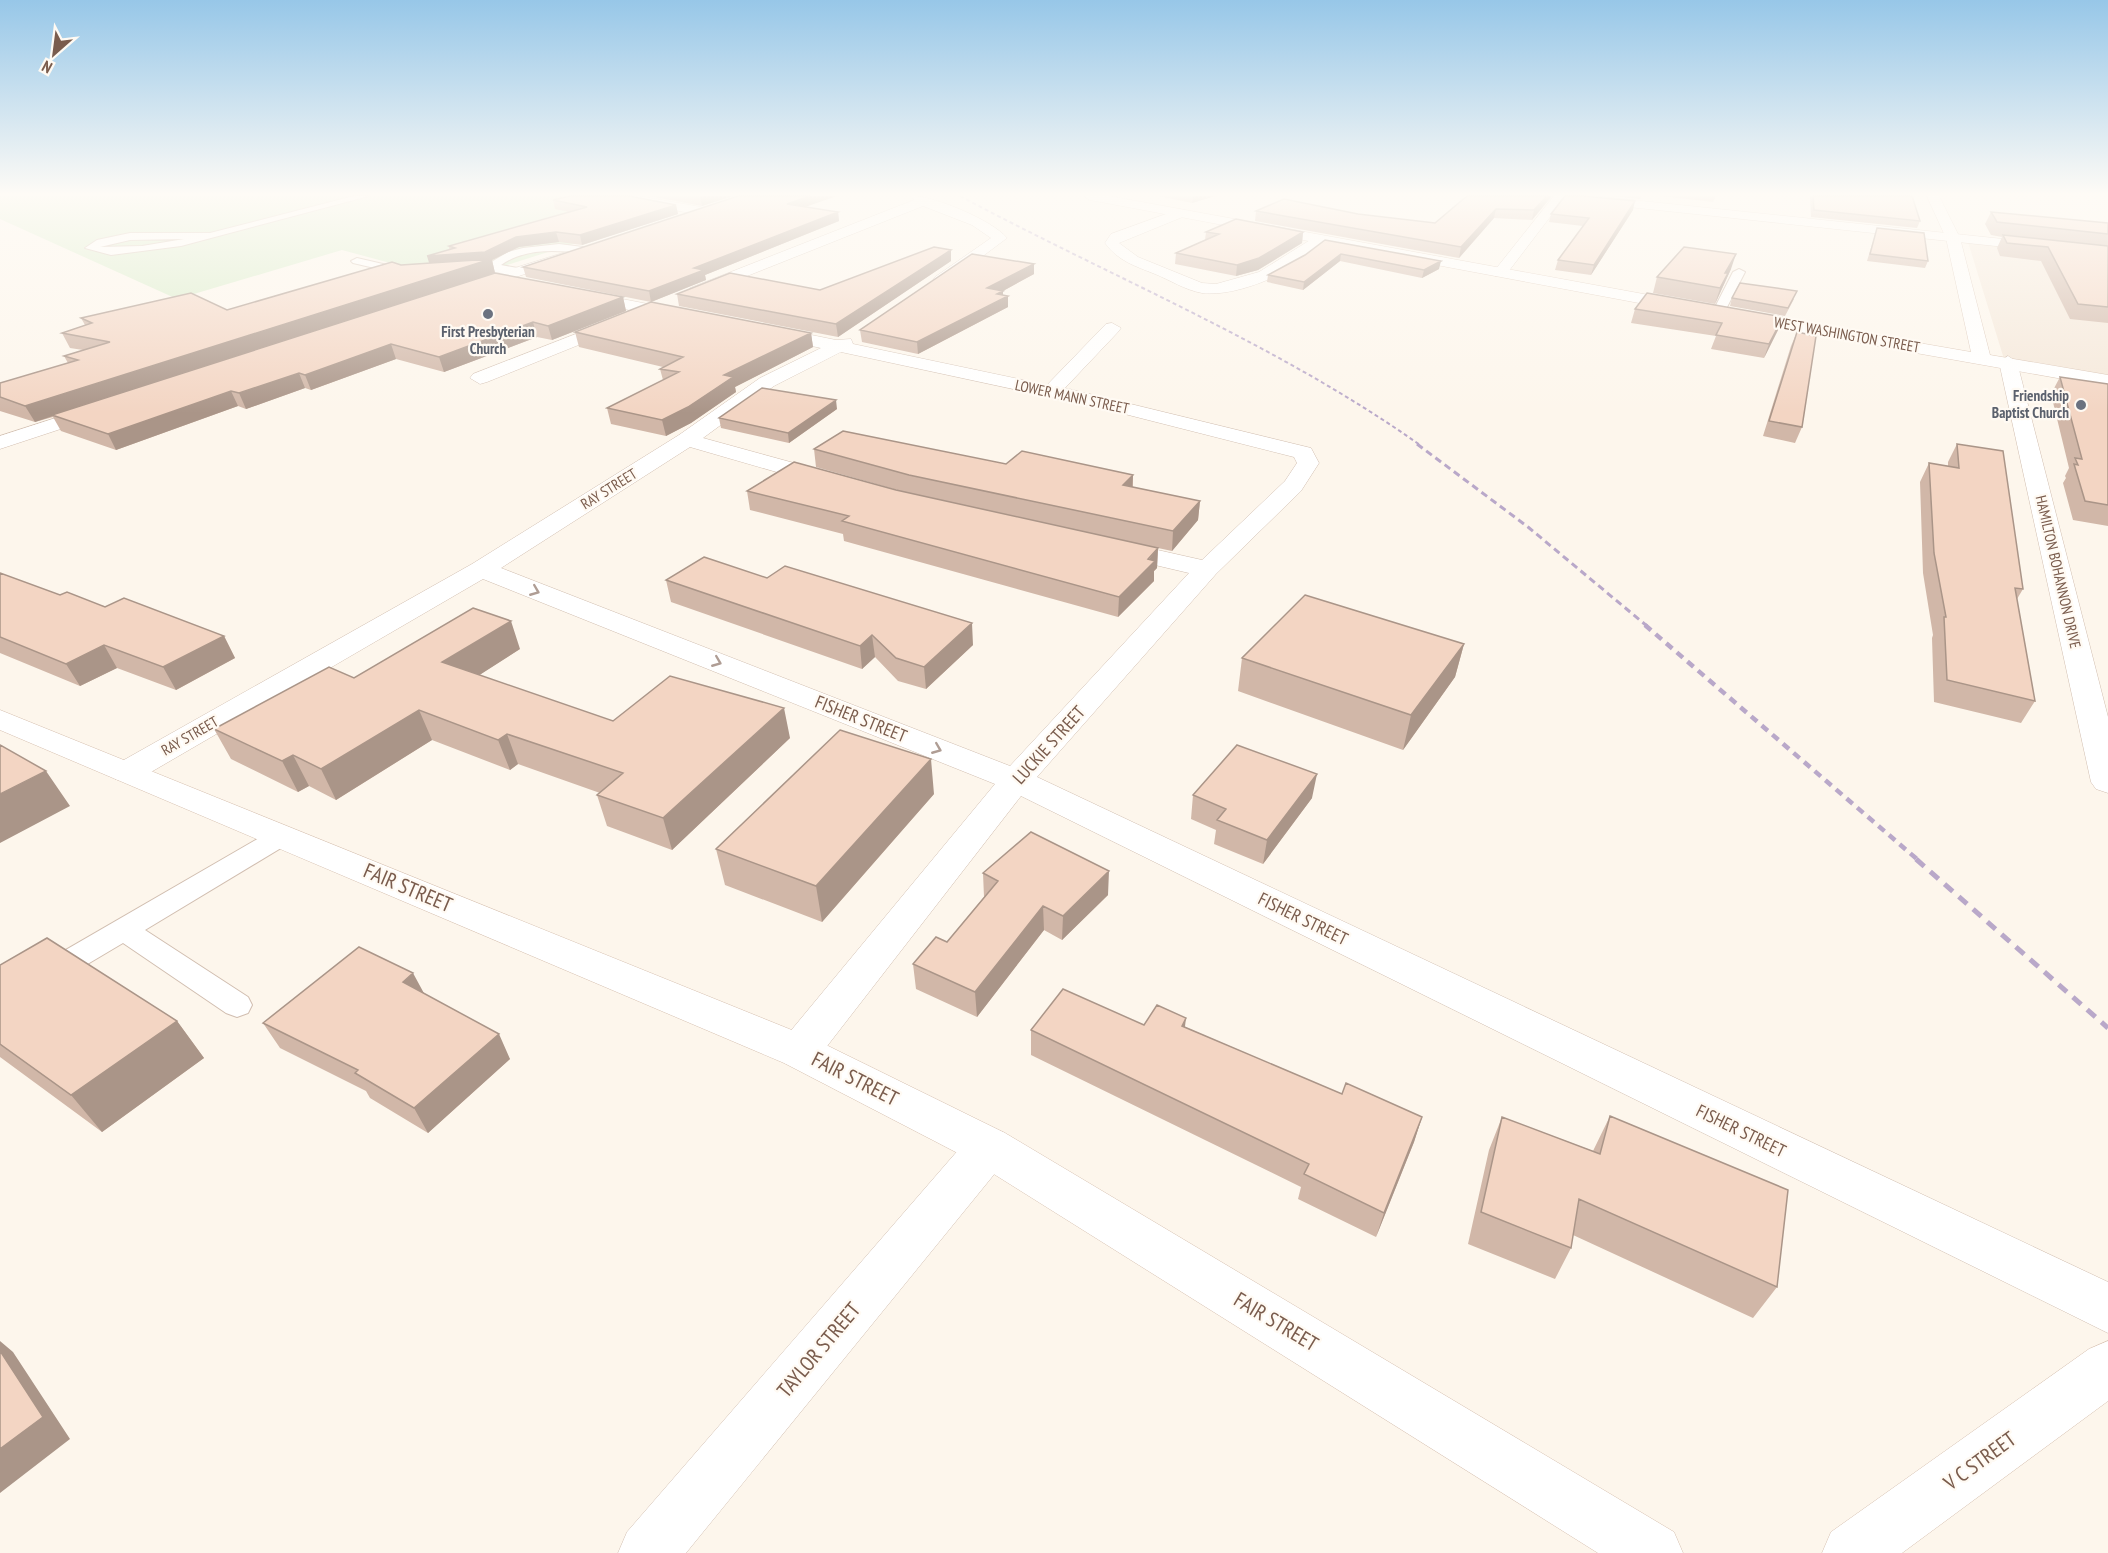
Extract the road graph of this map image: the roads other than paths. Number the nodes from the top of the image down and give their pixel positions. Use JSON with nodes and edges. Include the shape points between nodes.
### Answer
{"nodes":[{"id":1,"x":387,"y":268,"type":"edge"},
{"id":2,"x":498,"y":268,"type":"edge"},
{"id":3,"x":544,"y":268,"type":"edge"},
{"id":4,"x":750,"y":268,"type":"edge"},
{"id":5,"x":956,"y":268,"type":"edge"},
{"id":6,"x":1156,"y":268,"type":"edge"},
{"id":7,"x":1277,"y":268,"type":"edge"},
{"id":8,"x":1475,"y":268,"type":"edge"},
{"id":9,"x":1504,"y":268,"type":"edge"},
{"id":10,"x":1960,"y":268,"type":"edge"},
{"id":11,"x":447,"y":271,"type":"edge"},
{"id":12,"x":426,"y":272,"type":"edge"},
{"id":13,"x":1739,"y":272,"type":"dead end"},
{"id":14,"x":493,"y":273,"type":"junction"},
{"id":15,"x":1500,"y":273,"type":"junction"},
{"id":16,"x":562,"y":292,"type":"edge"},
{"id":17,"x":920,"y":293,"type":"edge"},
{"id":18,"x":451,"y":294,"type":"edge"},
{"id":19,"x":651,"y":309,"type":"junction"},
{"id":20,"x":1718,"y":313,"type":"junction"},
{"id":21,"x":696,"y":318,"type":"edge"},
{"id":22,"x":752,"y":328,"type":"edge"},
{"id":23,"x":1112,"y":328,"type":"dead end"},
{"id":24,"x":861,"y":332,"type":"edge"},
{"id":25,"x":841,"y":345,"type":"junction"},
{"id":26,"x":1982,"y":358,"type":"junction"},
{"id":27,"x":2008,"y":362,"type":"junction"},
{"id":28,"x":480,"y":378,"type":"dead end"},
{"id":29,"x":2108,"y":381,"type":"edge"},
{"id":30,"x":1051,"y":392,"type":"junction"},
{"id":31,"x":113,"y":405,"type":"edge"},
{"id":32,"x":687,"y":440,"type":"junction"},
{"id":33,"x":0,"y":443,"type":"edge"},
{"id":34,"x":1303,"y":453,"type":"joint"},
{"id":35,"x":848,"y":485,"type":"edge"},
{"id":36,"x":1091,"y":543,"type":"edge"},
{"id":37,"x":481,"y":569,"type":"junction"},
{"id":38,"x":1207,"y":569,"type":"junction"},
{"id":39,"x":0,"y":719,"type":"edge"},
{"id":40,"x":127,"y":772,"type":"junction"},
{"id":41,"x":1016,"y":780,"type":"junction"},
{"id":42,"x":2108,"y":782,"type":"edge"},
{"id":43,"x":282,"y":836,"type":"junction"},
{"id":44,"x":123,"y":929,"type":"junction"},
{"id":45,"x":0,"y":1002,"type":"edge"},
{"id":46,"x":237,"y":1005,"type":"dead end"},
{"id":47,"x":800,"y":1051,"type":"junction"},
{"id":48,"x":989,"y":1147,"type":"junction"},
{"id":49,"x":2108,"y":1308,"type":"edge"},
{"id":50,"x":2108,"y":1368,"type":"edge"},
{"id":51,"x":648,"y":1553,"type":"edge"},
{"id":52,"x":1653,"y":1553,"type":"edge"},
{"id":53,"x":1852,"y":1553,"type":"edge"}],
"edges":[{"from":1,"to":12,"type":"lane"},
{"from":2,"to":14,"type":"lane"},
{"from":3,"to":14,"type":"street","via":[[524,278]]},
{"from":4,"to":19,"type":"street"},
{"from":5,"to":17,"type":"street"},
{"from":6,"to":7,"type":"street","via":[[1203,288],[1230,287]]},
{"from":8,"to":15,"type":"street","name":"WEST WASHINGTON STREET"},
{"from":9,"to":15,"type":"street"},
{"from":10,"to":26,"type":"street"},
{"from":11,"to":14,"type":"lane"},
{"from":13,"to":20,"type":"lane"},
{"from":14,"to":18,"type":"street"},
{"from":15,"to":20,"type":"street","name":"WEST WASHINGTON STREET"},
{"from":16,"to":19,"type":"street"},
{"from":19,"to":21,"type":"street"},
{"from":19,"to":28,"type":"street"},
{"from":20,"to":26,"type":"street","name":"WEST WASHINGTON STREET"},
{"from":22,"to":25,"type":"street","name":"LOWER MANN STREET"},
{"from":23,"to":30,"type":"street"},
{"from":24,"to":25,"type":"street","name":"RAY STREET"},
{"from":25,"to":30,"type":"street","name":"LOWER MANN STREET"},
{"from":25,"to":32,"type":"street","name":"RAY STREET","via":[[767,382]]},
{"from":26,"to":27,"type":"street","name":"WEST WASHINGTON STREET"},
{"from":27,"to":29,"type":"street","name":"WEST WASHINGTON STREET"},
{"from":27,"to":42,"type":"street","name":"HAMILTON BOHANNON DRIVE"},
{"from":30,"to":34,"type":"street","name":"LOWER MANN STREET"},
{"from":31,"to":33,"type":"street"},
{"from":32,"to":35,"type":"street"},
{"from":32,"to":37,"type":"street","name":"RAY STREET"},
{"from":34,"to":38,"type":"street","name":"LUCKIE STREET","via":[[1308,463],[1293,486]]},
{"from":36,"to":38,"type":"street"},
{"from":37,"to":40,"type":"street","name":"RAY STREET"},
{"from":37,"to":41,"type":"street","name":"FISHER STREET","one_way":true},
{"from":38,"to":41,"type":"street","name":"LUCKIE STREET"},
{"from":39,"to":40,"type":"street","name":"FAIR STREET"},
{"from":40,"to":43,"type":"street","name":"FAIR STREET"},
{"from":41,"to":47,"type":"street","name":"LUCKIE STREET"},
{"from":41,"to":49,"type":"street","name":"FISHER STREET"},
{"from":43,"to":44,"type":"lane"},
{"from":43,"to":47,"type":"street","name":"FAIR STREET"},
{"from":44,"to":45,"type":"lane"},
{"from":44,"to":46,"type":"lane"},
{"from":47,"to":48,"type":"street","name":"FAIR STREET"},
{"from":48,"to":51,"type":"street","name":"TAYLOR STREET"},
{"from":48,"to":52,"type":"street","name":"FAIR STREET"},
{"from":50,"to":53,"type":"street","name":"V C STREET"}]}
